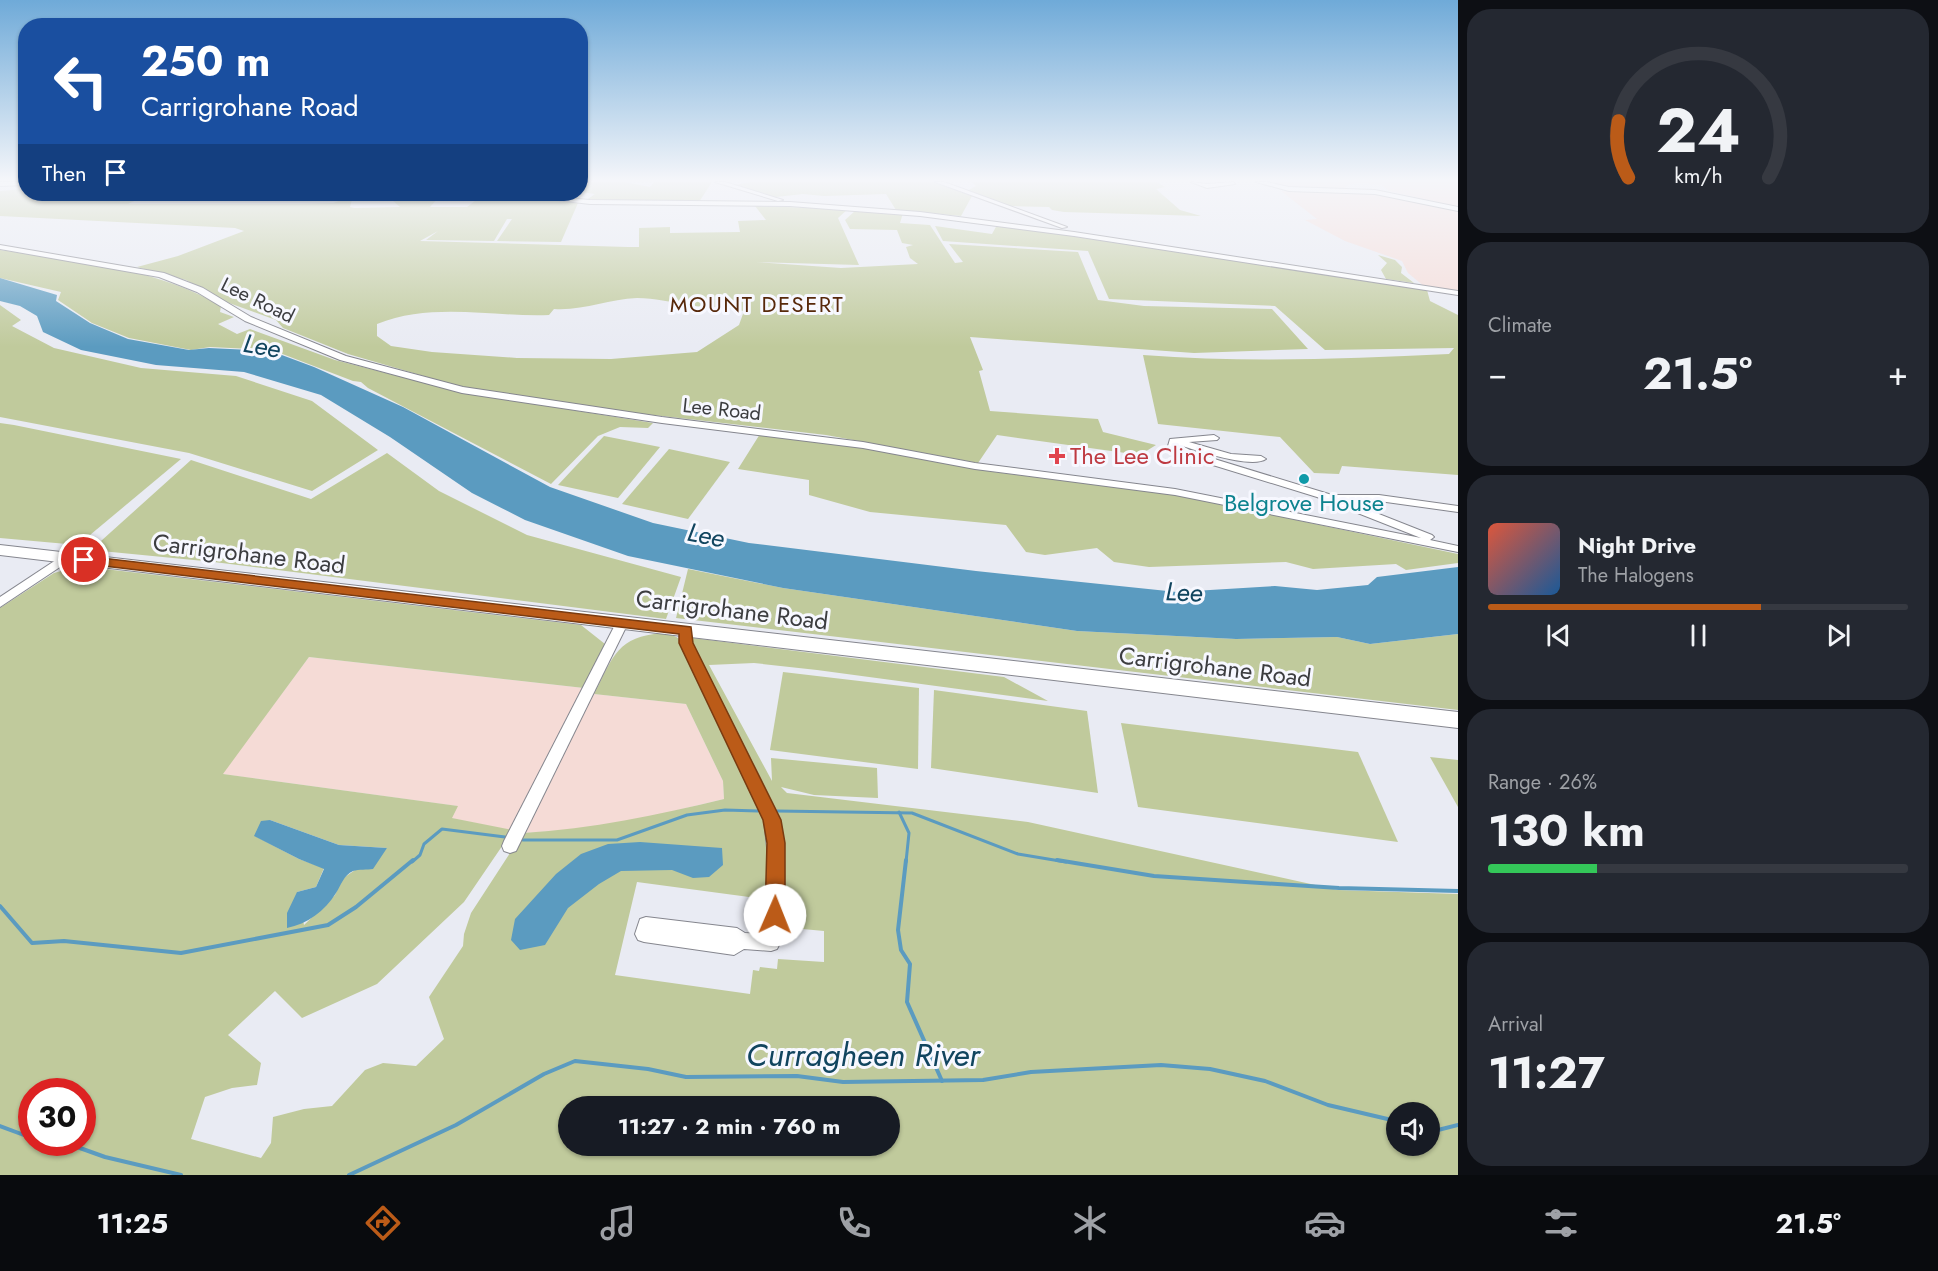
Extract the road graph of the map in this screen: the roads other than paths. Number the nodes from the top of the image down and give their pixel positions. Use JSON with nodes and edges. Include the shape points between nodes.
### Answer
{"nodes":[{"id":1,"x":1092,"y":237,"type":"edge"},
{"id":2,"x":0,"y":247,"type":"edge"},
{"id":3,"x":1458,"y":293,"type":"edge"},
{"id":4,"x":1214,"y":438,"type":"dead end"},
{"id":5,"x":1173,"y":441,"type":"junction"},
{"id":6,"x":1261,"y":459,"type":"dead end"},
{"id":7,"x":1330,"y":499,"type":"junction"},
{"id":8,"x":1458,"y":509,"type":"edge"},
{"id":9,"x":1458,"y":547,"type":"edge"},
{"id":10,"x":0,"y":550,"type":"edge"},
{"id":11,"x":65,"y":558,"type":"junction"},
{"id":12,"x":0,"y":603,"type":"edge"},
{"id":13,"x":622,"y":623,"type":"junction"},
{"id":14,"x":686,"y":630,"type":"junction"},
{"id":15,"x":1458,"y":720,"type":"edge"},
{"id":16,"x":510,"y":846,"type":"dead end"},
{"id":17,"x":645,"y":929,"type":"dead end"}],
"edges":[{"from":1,"to":3,"type":"street"},
{"from":2,"to":9,"type":"street","name":"Lee Road","via":[[161,275],[200,290],[248,319],[343,358],[462,390],[1175,492]]},
{"from":4,"to":5,"type":"street"},
{"from":5,"to":6,"type":"street","via":[[1231,457]]},
{"from":5,"to":7,"type":"street","via":[[1173,446],[1194,456]]},
{"from":7,"to":8,"type":"street","via":[[1379,498]]},
{"from":7,"to":9,"type":"street"},
{"from":10,"to":11,"type":"highway","name":"Carrigrohane Road"},
{"from":11,"to":12,"type":"street"},
{"from":11,"to":13,"type":"highway","name":"Carrigrohane Road"},
{"from":13,"to":14,"type":"highway","name":"Carrigrohane Road"},
{"from":13,"to":16,"type":"street"},
{"from":14,"to":15,"type":"highway","name":"Carrigrohane Road"},
{"from":14,"to":17,"type":"street","via":[[686,643],[772,820],[776,843],[775,915],[771,943],[741,941],[734,947]]}]}
